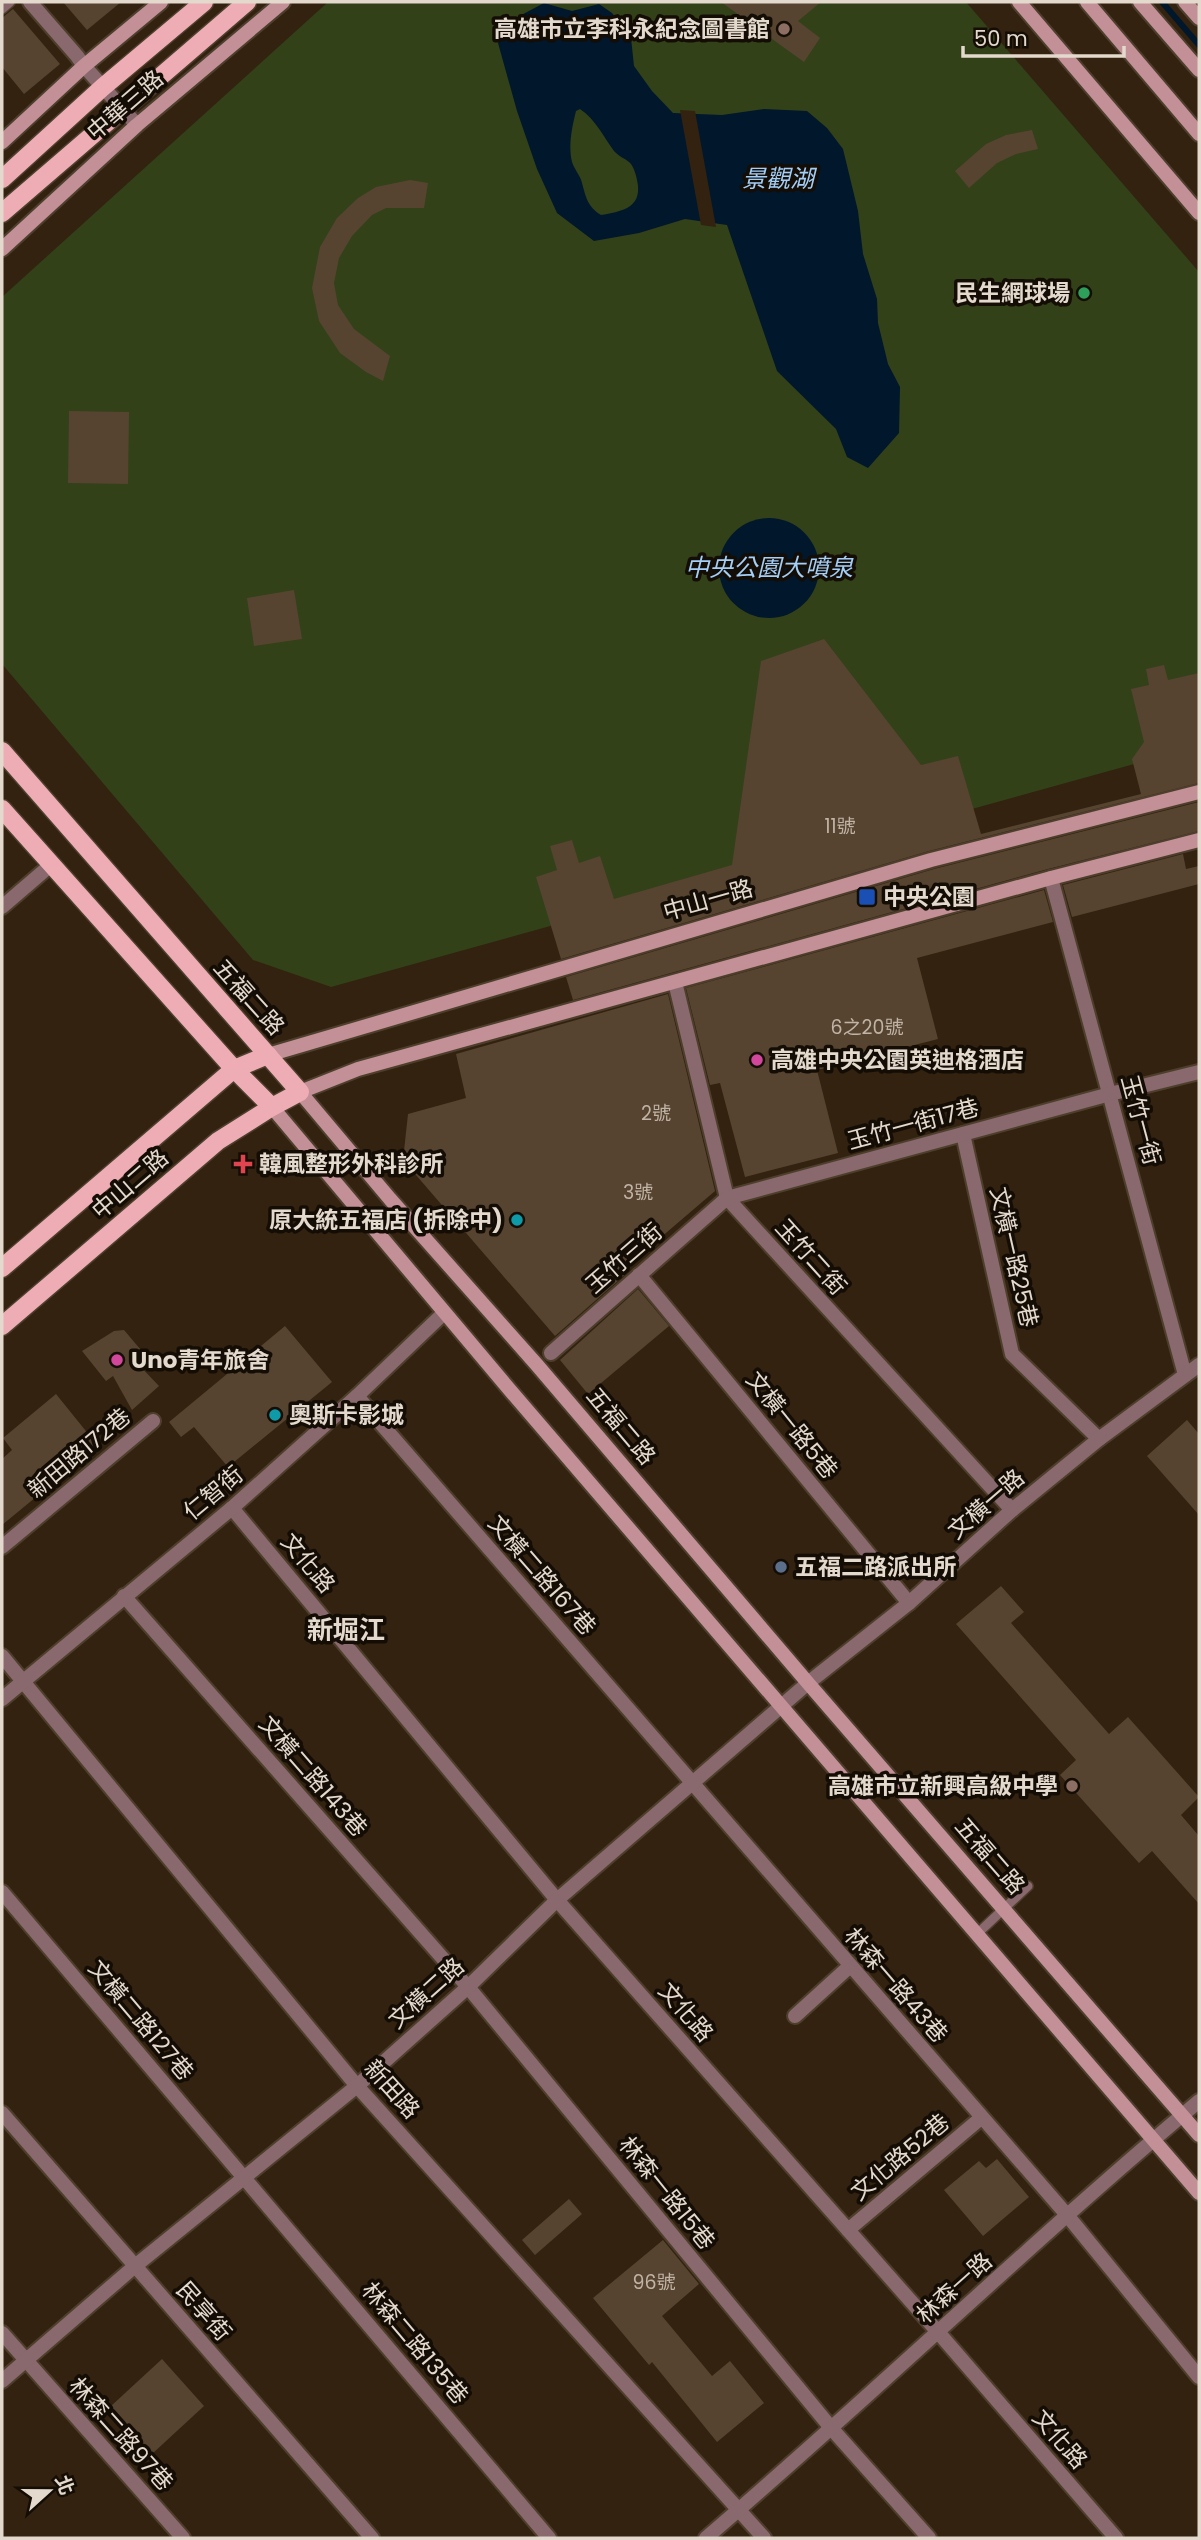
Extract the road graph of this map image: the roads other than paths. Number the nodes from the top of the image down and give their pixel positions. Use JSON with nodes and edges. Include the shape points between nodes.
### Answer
{"nodes":[{"id":1,"x":10,"y":2,"type":"edge"},
{"id":2,"x":30,"y":2,"type":"edge"},
{"id":3,"x":161,"y":2,"type":"edge"},
{"id":4,"x":204,"y":2,"type":"edge"},
{"id":5,"x":247,"y":2,"type":"edge"},
{"id":6,"x":283,"y":2,"type":"edge"},
{"id":7,"x":1019,"y":2,"type":"edge"},
{"id":8,"x":1087,"y":2,"type":"edge"},
{"id":9,"x":1140,"y":2,"type":"edge"},
{"id":10,"x":1185,"y":2,"type":"edge"},
{"id":11,"x":2,"y":9,"type":"edge"},
{"id":12,"x":1199,"y":18,"type":"edge"},
{"id":13,"x":84,"y":66,"type":"junction"},
{"id":14,"x":1199,"y":70,"type":"edge"},
{"id":15,"x":103,"y":87,"type":"junction"},
{"id":16,"x":122,"y":108,"type":"junction"},
{"id":17,"x":137,"y":125,"type":"junction"},
{"id":18,"x":1199,"y":134,"type":"edge"},
{"id":19,"x":2,"y":142,"type":"edge"},
{"id":20,"x":2,"y":179,"type":"edge"},
{"id":21,"x":1199,"y":213,"type":"edge"},
{"id":22,"x":2,"y":214,"type":"edge"},
{"id":23,"x":2,"y":249,"type":"edge"},
{"id":24,"x":2,"y":751,"type":"edge"},
{"id":25,"x":1199,"y":792,"type":"edge"},
{"id":26,"x":2,"y":809,"type":"edge"},
{"id":27,"x":1199,"y":840,"type":"edge"},
{"id":28,"x":51,"y":864,"type":"junction"},
{"id":29,"x":1051,"y":878,"type":"junction"},
{"id":30,"x":2,"y":907,"type":"edge"},
{"id":31,"x":675,"y":982,"type":"junction"},
{"id":32,"x":268,"y":1055,"type":"junction"},
{"id":33,"x":234,"y":1069,"type":"junction"},
{"id":34,"x":1199,"y":1072,"type":"edge"},
{"id":35,"x":300,"y":1093,"type":"junction"},
{"id":36,"x":1110,"y":1094,"type":"junction"},
{"id":37,"x":272,"y":1107,"type":"junction"},
{"id":38,"x":963,"y":1134,"type":"junction"},
{"id":39,"x":727,"y":1198,"type":"junction"},
{"id":40,"x":2,"y":1268,"type":"edge"},
{"id":41,"x":639,"y":1275,"type":"junction"},
{"id":42,"x":444,"y":1313,"type":"junction"},
{"id":43,"x":2,"y":1326,"type":"edge"},
{"id":44,"x":551,"y":1353,"type":"dead end"},
{"id":45,"x":1199,"y":1365,"type":"edge"},
{"id":46,"x":1185,"y":1375,"type":"junction"},
{"id":47,"x":357,"y":1396,"type":"junction"},
{"id":48,"x":153,"y":1421,"type":"dead end"},
{"id":49,"x":1099,"y":1439,"type":"junction"},
{"id":50,"x":232,"y":1508,"type":"junction"},
{"id":51,"x":1012,"y":1510,"type":"junction"},
{"id":52,"x":2,"y":1547,"type":"edge"},
{"id":53,"x":124,"y":1596,"type":"junction"},
{"id":54,"x":909,"y":1603,"type":"junction"},
{"id":55,"x":2,"y":1656,"type":"edge"},
{"id":56,"x":22,"y":1681,"type":"junction"},
{"id":57,"x":808,"y":1683,"type":"junction"},
{"id":58,"x":2,"y":1699,"type":"edge"},
{"id":59,"x":782,"y":1706,"type":"junction"},
{"id":60,"x":692,"y":1783,"type":"junction"},
{"id":61,"x":1028,"y":1886,"type":"dead end"},
{"id":62,"x":2,"y":1892,"type":"edge"},
{"id":63,"x":557,"y":1900,"type":"junction"},
{"id":64,"x":1004,"y":1909,"type":"junction"},
{"id":65,"x":977,"y":1934,"type":"junction"},
{"id":66,"x":850,"y":1966,"type":"junction"},
{"id":67,"x":468,"y":1987,"type":"junction"},
{"id":68,"x":794,"y":2016,"type":"dead end"},
{"id":69,"x":357,"y":2085,"type":"junction"},
{"id":70,"x":1199,"y":2101,"type":"edge"},
{"id":71,"x":2,"y":2113,"type":"edge"},
{"id":72,"x":1182,"y":2115,"type":"junction"},
{"id":73,"x":981,"y":2118,"type":"junction"},
{"id":74,"x":1199,"y":2135,"type":"edge"},
{"id":75,"x":1153,"y":2139,"type":"junction"},
{"id":76,"x":246,"y":2178,"type":"junction"},
{"id":77,"x":1199,"y":2193,"type":"edge"},
{"id":78,"x":1067,"y":2215,"type":"junction"},
{"id":79,"x":848,"y":2230,"type":"junction"},
{"id":80,"x":135,"y":2266,"type":"junction"},
{"id":81,"x":938,"y":2332,"type":"junction"},
{"id":82,"x":2,"y":2333,"type":"edge"},
{"id":83,"x":25,"y":2361,"type":"junction"},
{"id":84,"x":1199,"y":2377,"type":"edge"},
{"id":85,"x":2,"y":2381,"type":"edge"},
{"id":86,"x":832,"y":2429,"type":"junction"},
{"id":87,"x":740,"y":2510,"type":"junction"},
{"id":88,"x":183,"y":2538,"type":"edge"},
{"id":89,"x":372,"y":2538,"type":"edge"},
{"id":90,"x":549,"y":2538,"type":"edge"},
{"id":91,"x":706,"y":2538,"type":"edge"},
{"id":92,"x":764,"y":2538,"type":"edge"},
{"id":93,"x":929,"y":2538,"type":"edge"},
{"id":94,"x":1116,"y":2538,"type":"edge"}],
"edges":[{"from":1,"to":11,"type":"lane"},
{"from":2,"to":13,"type":"street"},
{"from":3,"to":13,"type":"street"},
{"from":4,"to":15,"type":"main road","name":"中華三路"},
{"from":5,"to":16,"type":"main road","name":"中華三路"},
{"from":6,"to":17,"type":"street","name":"中華三路"},
{"from":7,"to":21,"type":"street"},
{"from":8,"to":18,"type":"street"},
{"from":9,"to":14,"type":"street"},
{"from":10,"to":12,"type":"street"},
{"from":13,"to":15,"type":"street"},
{"from":13,"to":19,"type":"street"},
{"from":15,"to":16,"type":"street"},
{"from":15,"to":20,"type":"main road","name":"中華三路"},
{"from":16,"to":17,"type":"street"},
{"from":16,"to":22,"type":"main road","name":"中華三路"},
{"from":17,"to":23,"type":"street","name":"中華三路"},
{"from":24,"to":32,"type":"main road","name":"五福二路"},
{"from":25,"to":32,"type":"street","name":"中山一路","via":[[931,860]]},
{"from":26,"to":28,"type":"main road"},
{"from":27,"to":29,"type":"street"},
{"from":28,"to":30,"type":"street"},
{"from":28,"to":33,"type":"main road"},
{"from":29,"to":31,"type":"street"},
{"from":29,"to":36,"type":"street","name":"玉竹一街"},
{"from":31,"to":35,"type":"street","via":[[358,1069]]},
{"from":31,"to":39,"type":"street","name":"玉竹二街"},
{"from":32,"to":33,"type":"main road","name":"中山一路"},
{"from":32,"to":35,"type":"main road","name":"五福二路"},
{"from":33,"to":37,"type":"main road"},
{"from":33,"to":40,"type":"main road","name":"中山二路"},
{"from":34,"to":36,"type":"street","name":"玉竹一街17巷"},
{"from":35,"to":37,"type":"main road","name":"中山二路"},
{"from":35,"to":57,"type":"street","name":"五福二路"},
{"from":36,"to":38,"type":"street","name":"玉竹一街17巷"},
{"from":36,"to":46,"type":"street","name":"玉竹一街"},
{"from":37,"to":42,"type":"street"},
{"from":37,"to":43,"type":"main road","name":"中山二路","via":[[218,1141]]},
{"from":38,"to":39,"type":"street","name":"玉竹一街17巷"},
{"from":38,"to":49,"type":"street","name":"文橫一路25巷","via":[[1012,1354]]},
{"from":39,"to":41,"type":"street","name":"玉竹三街"},
{"from":39,"to":51,"type":"street","name":"玉竹二街"},
{"from":41,"to":44,"type":"street","name":"玉竹三街"},
{"from":41,"to":54,"type":"street","name":"文橫一路5巷"},
{"from":42,"to":47,"type":"street","name":"仁智街"},
{"from":42,"to":59,"type":"street"},
{"from":45,"to":46,"type":"street","name":"文橫一路"},
{"from":46,"to":49,"type":"street","name":"文橫一路"},
{"from":47,"to":50,"type":"street","name":"仁智街"},
{"from":47,"to":60,"type":"street","name":"文橫二路167巷"},
{"from":48,"to":52,"type":"street","name":"新田路172巷"},
{"from":49,"to":51,"type":"street","name":"文橫一路"},
{"from":50,"to":53,"type":"street","name":"仁智街"},
{"from":50,"to":63,"type":"street","name":"文化路"},
{"from":51,"to":54,"type":"street","name":"文橫一路"},
{"from":53,"to":56,"type":"street","name":"仁智街"},
{"from":53,"to":67,"type":"street","name":"文橫二路143巷"},
{"from":54,"to":57,"type":"street","name":"文橫一路"},
{"from":55,"to":56,"type":"street","name":"新田路"},
{"from":56,"to":58,"type":"street","name":"仁智街"},
{"from":56,"to":69,"type":"street","name":"新田路"},
{"from":57,"to":59,"type":"street","name":"文橫二路"},
{"from":57,"to":64,"type":"street","name":"五福二路"},
{"from":59,"to":60,"type":"street","name":"文橫二路"},
{"from":59,"to":65,"type":"street"},
{"from":60,"to":63,"type":"street","name":"文橫二路"},
{"from":60,"to":66,"type":"street","name":"林森一路43巷"},
{"from":61,"to":64,"type":"lane"},
{"from":62,"to":76,"type":"street","name":"文橫二路127巷"},
{"from":63,"to":67,"type":"street","name":"文橫二路"},
{"from":63,"to":79,"type":"street","name":"文化路"},
{"from":64,"to":65,"type":"lane"},
{"from":64,"to":72,"type":"street","name":"五福二路"},
{"from":65,"to":75,"type":"street"},
{"from":66,"to":68,"type":"street"},
{"from":66,"to":73,"type":"street","name":"林森一路43巷"},
{"from":67,"to":69,"type":"street","name":"文橫二路"},
{"from":67,"to":86,"type":"street","name":"林森一路15巷"},
{"from":69,"to":76,"type":"street","name":"文橫二路"},
{"from":69,"to":87,"type":"street","name":"新田路"},
{"from":70,"to":72,"type":"street","name":"林森一路"},
{"from":71,"to":80,"type":"street","name":"民享街"},
{"from":72,"to":74,"type":"street","name":"五福二路"},
{"from":72,"to":75,"type":"street","name":"林森一路"},
{"from":73,"to":78,"type":"street","name":"林森一路43巷"},
{"from":73,"to":79,"type":"street","name":"文化路52巷"},
{"from":75,"to":77,"type":"street"},
{"from":75,"to":78,"type":"street","name":"林森一路"},
{"from":76,"to":80,"type":"street","name":"文橫二路"},
{"from":76,"to":90,"type":"street","name":"林森二路135巷"},
{"from":78,"to":81,"type":"street","name":"林森一路"},
{"from":78,"to":84,"type":"street","name":"林森一路43巷"},
{"from":79,"to":81,"type":"street","name":"文化路"},
{"from":80,"to":83,"type":"street","name":"文橫二路"},
{"from":80,"to":89,"type":"street","name":"民享街"},
{"from":81,"to":86,"type":"street","name":"林森一路"},
{"from":81,"to":94,"type":"street","name":"文化路"},
{"from":82,"to":83,"type":"street","name":"林森二路97巷"},
{"from":83,"to":85,"type":"street","name":"文橫二路"},
{"from":83,"to":88,"type":"street","name":"林森二路97巷"},
{"from":86,"to":87,"type":"street","name":"林森一路"},
{"from":86,"to":93,"type":"street","name":"林森一路15巷"},
{"from":87,"to":91,"type":"street","name":"林森一路"},
{"from":87,"to":92,"type":"street","name":"新田路"}]}
